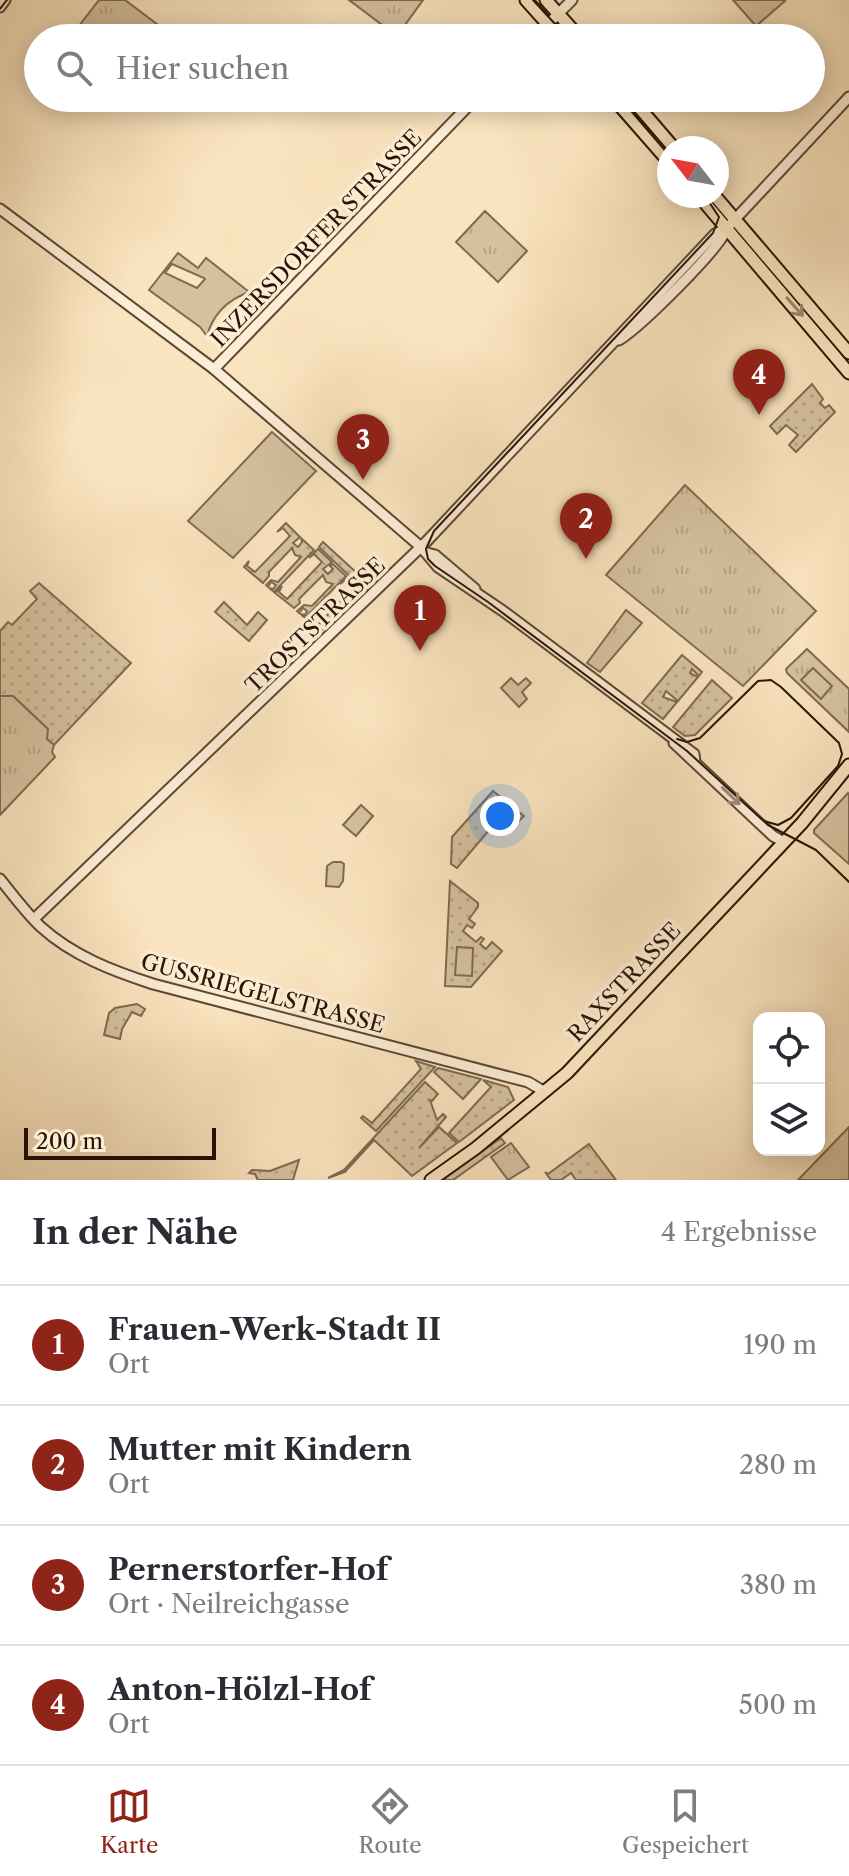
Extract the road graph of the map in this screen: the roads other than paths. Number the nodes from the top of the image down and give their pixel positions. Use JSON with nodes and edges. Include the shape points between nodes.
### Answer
{"nodes":[{"id":1,"x":5,"y":0,"type":"edge"},
{"id":2,"x":526,"y":0,"type":"edge"},
{"id":3,"x":546,"y":0,"type":"edge"},
{"id":4,"x":572,"y":0,"type":"edge"},
{"id":5,"x":0,"y":7,"type":"edge"},
{"id":6,"x":558,"y":13,"type":"junction"},
{"id":7,"x":548,"y":24,"type":"joint"},
{"id":8,"x":568,"y":24,"type":"edge"},
{"id":9,"x":849,"y":97,"type":"edge"},
{"id":10,"x":462,"y":112,"type":"edge"},
{"id":11,"x":625,"y":112,"type":"edge"},
{"id":12,"x":643,"y":112,"type":"edge"},
{"id":13,"x":664,"y":136,"type":"edge"},
{"id":14,"x":657,"y":148,"type":"edge"},
{"id":15,"x":713,"y":208,"type":"edge"},
{"id":16,"x":722,"y":208,"type":"edge"},
{"id":17,"x":0,"y":209,"type":"edge"},
{"id":18,"x":731,"y":224,"type":"junction"},
{"id":19,"x":849,"y":353,"type":"edge"},
{"id":20,"x":214,"y":369,"type":"junction"},
{"id":21,"x":849,"y":373,"type":"edge"},
{"id":22,"x":424,"y":550,"type":"junction"},
{"id":23,"x":849,"y":765,"type":"edge"},
{"id":24,"x":849,"y":775,"type":"edge"},
{"id":25,"x":829,"y":792,"type":"junction"},
{"id":26,"x":784,"y":842,"type":"junction"},
{"id":27,"x":0,"y":879,"type":"edge"},
{"id":28,"x":34,"y":919,"type":"junction"},
{"id":29,"x":545,"y":1092,"type":"junction"},
{"id":30,"x":431,"y":1180,"type":"edge"}],
"edges":[{"from":1,"to":5,"type":"street"},
{"from":2,"to":7,"type":"main road"},
{"from":3,"to":6,"type":"main road"},
{"from":4,"to":6,"type":"street"},
{"from":6,"to":7,"type":"street"},
{"from":6,"to":8,"type":"main road"},
{"from":9,"to":18,"type":"street","name":"TROSTSTRASSE"},
{"from":10,"to":20,"type":"street","name":"INZERSDORFER STRASSE"},
{"from":11,"to":14,"type":"main road"},
{"from":12,"to":13,"type":"main road"},
{"from":15,"to":18,"type":"main road"},
{"from":16,"to":18,"type":"main road"},
{"from":17,"to":20,"type":"street"},
{"from":18,"to":19,"type":"main road"},
{"from":18,"to":21,"type":"main road","one_way":true},
{"from":18,"to":22,"type":"street","name":"TROSTSTRASSE","via":[[715,234],[610,345]]},
{"from":20,"to":22,"type":"street"},
{"from":22,"to":26,"type":"street","one_way":true,"via":[[438,567],[664,731],[680,752],[695,758]]},
{"from":22,"to":28,"type":"street","name":"TROSTSTRASSE"},
{"from":23,"to":25,"type":"main road","name":"RAXSTRASSE"},
{"from":24,"to":25,"type":"main road","name":"RAXSTRASSE"},
{"from":25,"to":26,"type":"main road","name":"RAXSTRASSE"},
{"from":26,"to":29,"type":"main road","name":"RAXSTRASSE"},
{"from":27,"to":28,"type":"street","name":"GUSSRIEGELSTRASSE"},
{"from":28,"to":29,"type":"street","name":"GUSSRIEGELSTRASSE","via":[[77,954],[129,976],[528,1082]]},
{"from":29,"to":30,"type":"main road","name":"RAXSTRASSE"}]}
